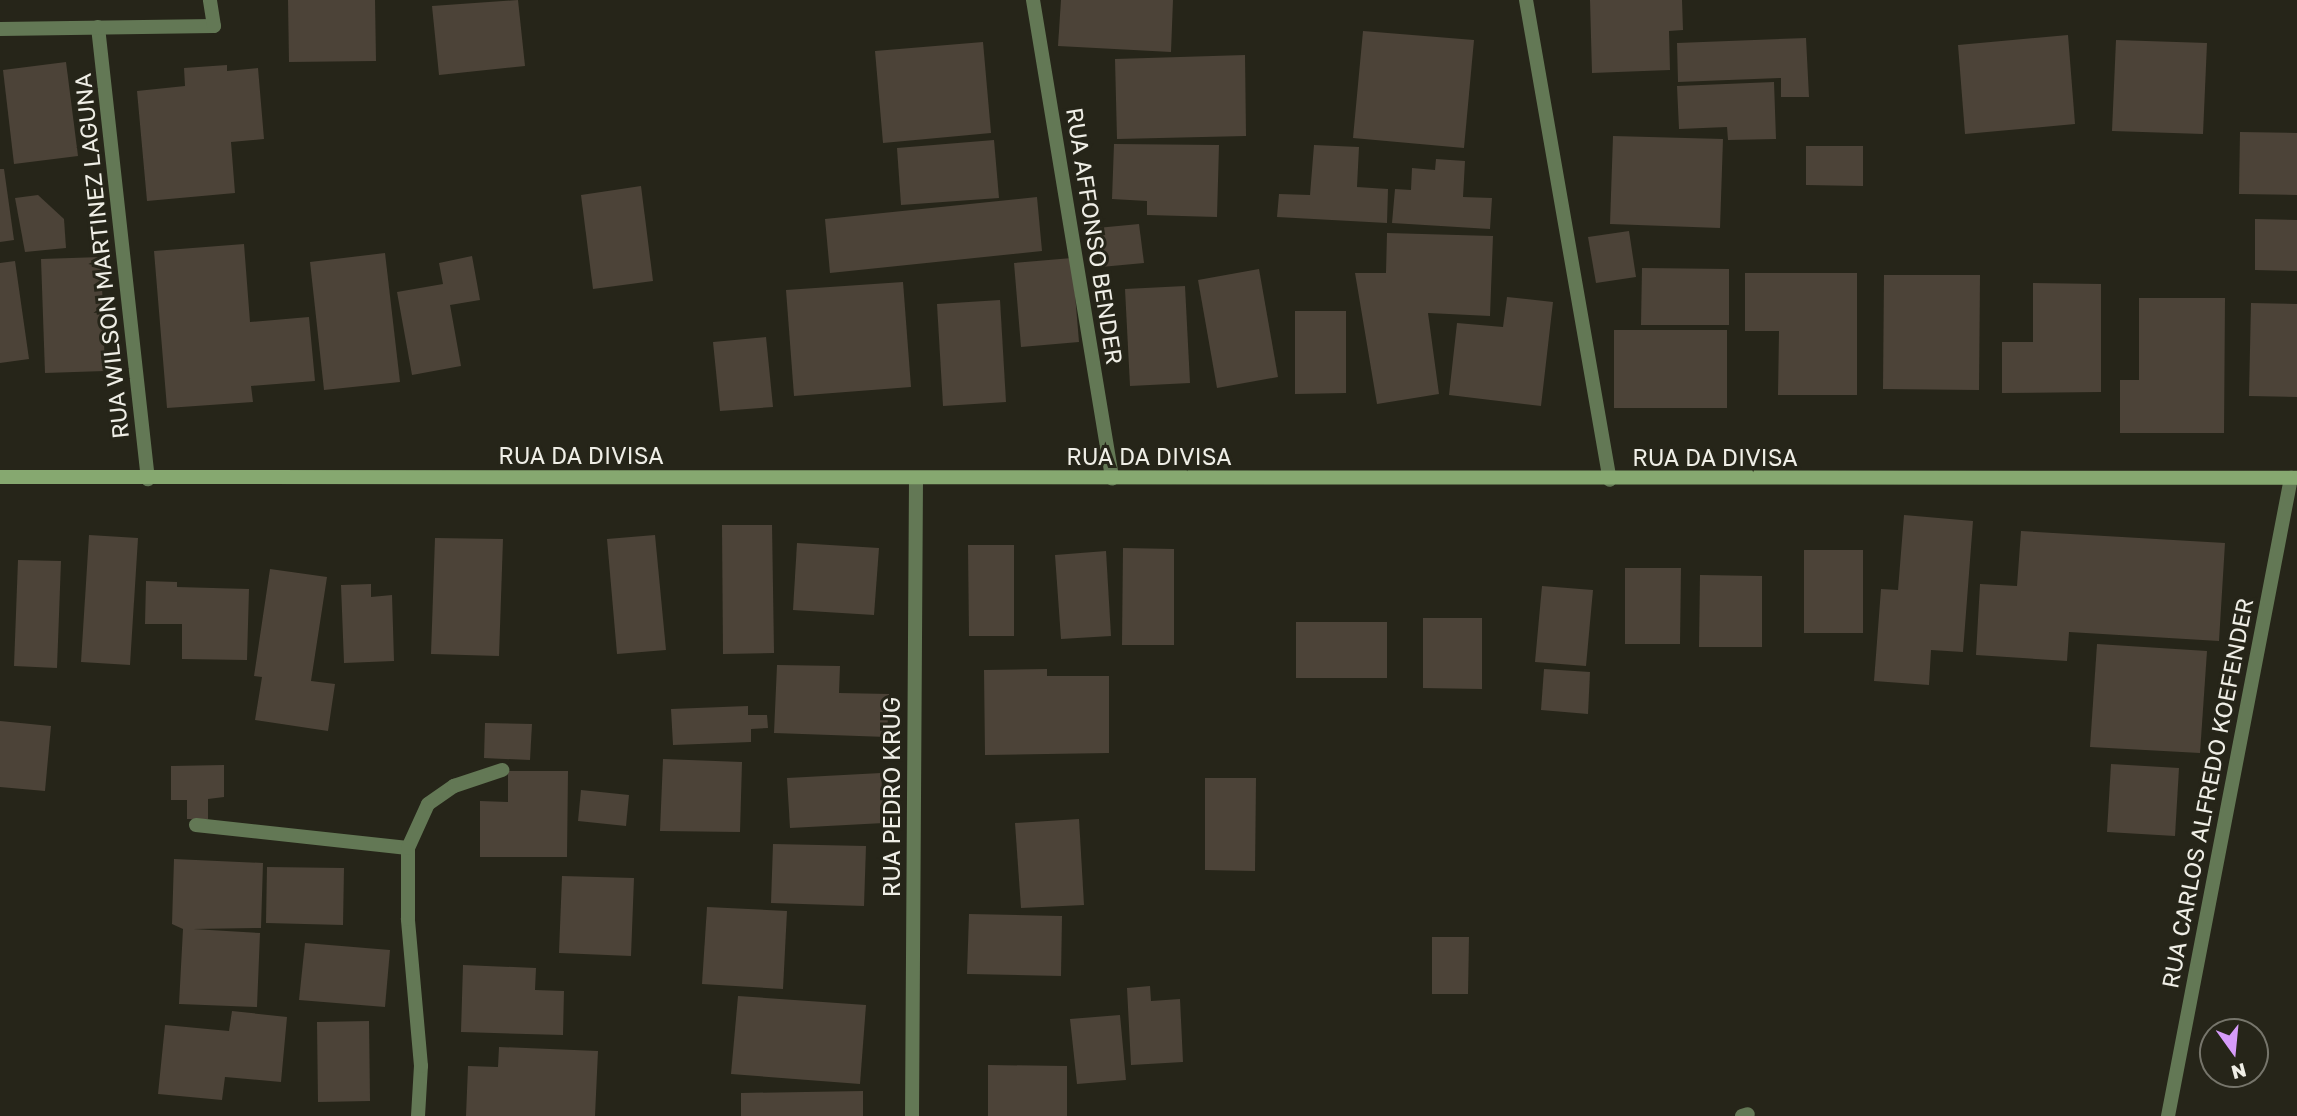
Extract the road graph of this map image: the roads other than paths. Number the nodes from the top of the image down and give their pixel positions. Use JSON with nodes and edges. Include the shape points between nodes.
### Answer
{"nodes":[{"id":1,"x":210,"y":0,"type":"edge"},
{"id":2,"x":1033,"y":0,"type":"edge"},
{"id":3,"x":1526,"y":0,"type":"edge"},
{"id":4,"x":98,"y":27,"type":"junction"},
{"id":5,"x":0,"y":29,"type":"edge"},
{"id":6,"x":0,"y":477,"type":"edge"},
{"id":7,"x":916,"y":478,"type":"junction"},
{"id":8,"x":2294,"y":478,"type":"edge"},
{"id":9,"x":148,"y":479,"type":"junction"},
{"id":10,"x":1112,"y":479,"type":"junction"},
{"id":11,"x":1610,"y":480,"type":"junction"},
{"id":12,"x":502,"y":770,"type":"dead end"},
{"id":13,"x":196,"y":825,"type":"dead end"},
{"id":14,"x":408,"y":848,"type":"junction"},
{"id":15,"x":418,"y":1116,"type":"edge"},
{"id":16,"x":912,"y":1116,"type":"edge"},
{"id":17,"x":2168,"y":1116,"type":"edge"}],
"edges":[{"from":1,"to":4,"type":"street","via":[[214,26]]},
{"from":2,"to":10,"type":"street","name":"RUA AFFONSO BENDER"},
{"from":3,"to":11,"type":"street"},
{"from":4,"to":5,"type":"street"},
{"from":4,"to":9,"type":"street","name":"RUA WILSON MARTINEZ LAGUNA"},
{"from":6,"to":9,"type":"street","name":"RUA DA DIVISA"},
{"from":7,"to":9,"type":"street","name":"RUA DA DIVISA"},
{"from":7,"to":10,"type":"street","name":"RUA DA DIVISA"},
{"from":7,"to":16,"type":"street","name":"RUA PEDRO KRUG"},
{"from":8,"to":11,"type":"street","name":"RUA DA DIVISA"},
{"from":8,"to":17,"type":"street","name":"RUA CARLOS ALFREDO KOEFENDER"},
{"from":10,"to":11,"type":"street","name":"RUA DA DIVISA"},
{"from":12,"to":14,"type":"street","via":[[454,786],[428,804]]},
{"from":13,"to":14,"type":"street"},
{"from":14,"to":15,"type":"street","via":[[408,919],[421,1066]]}]}
